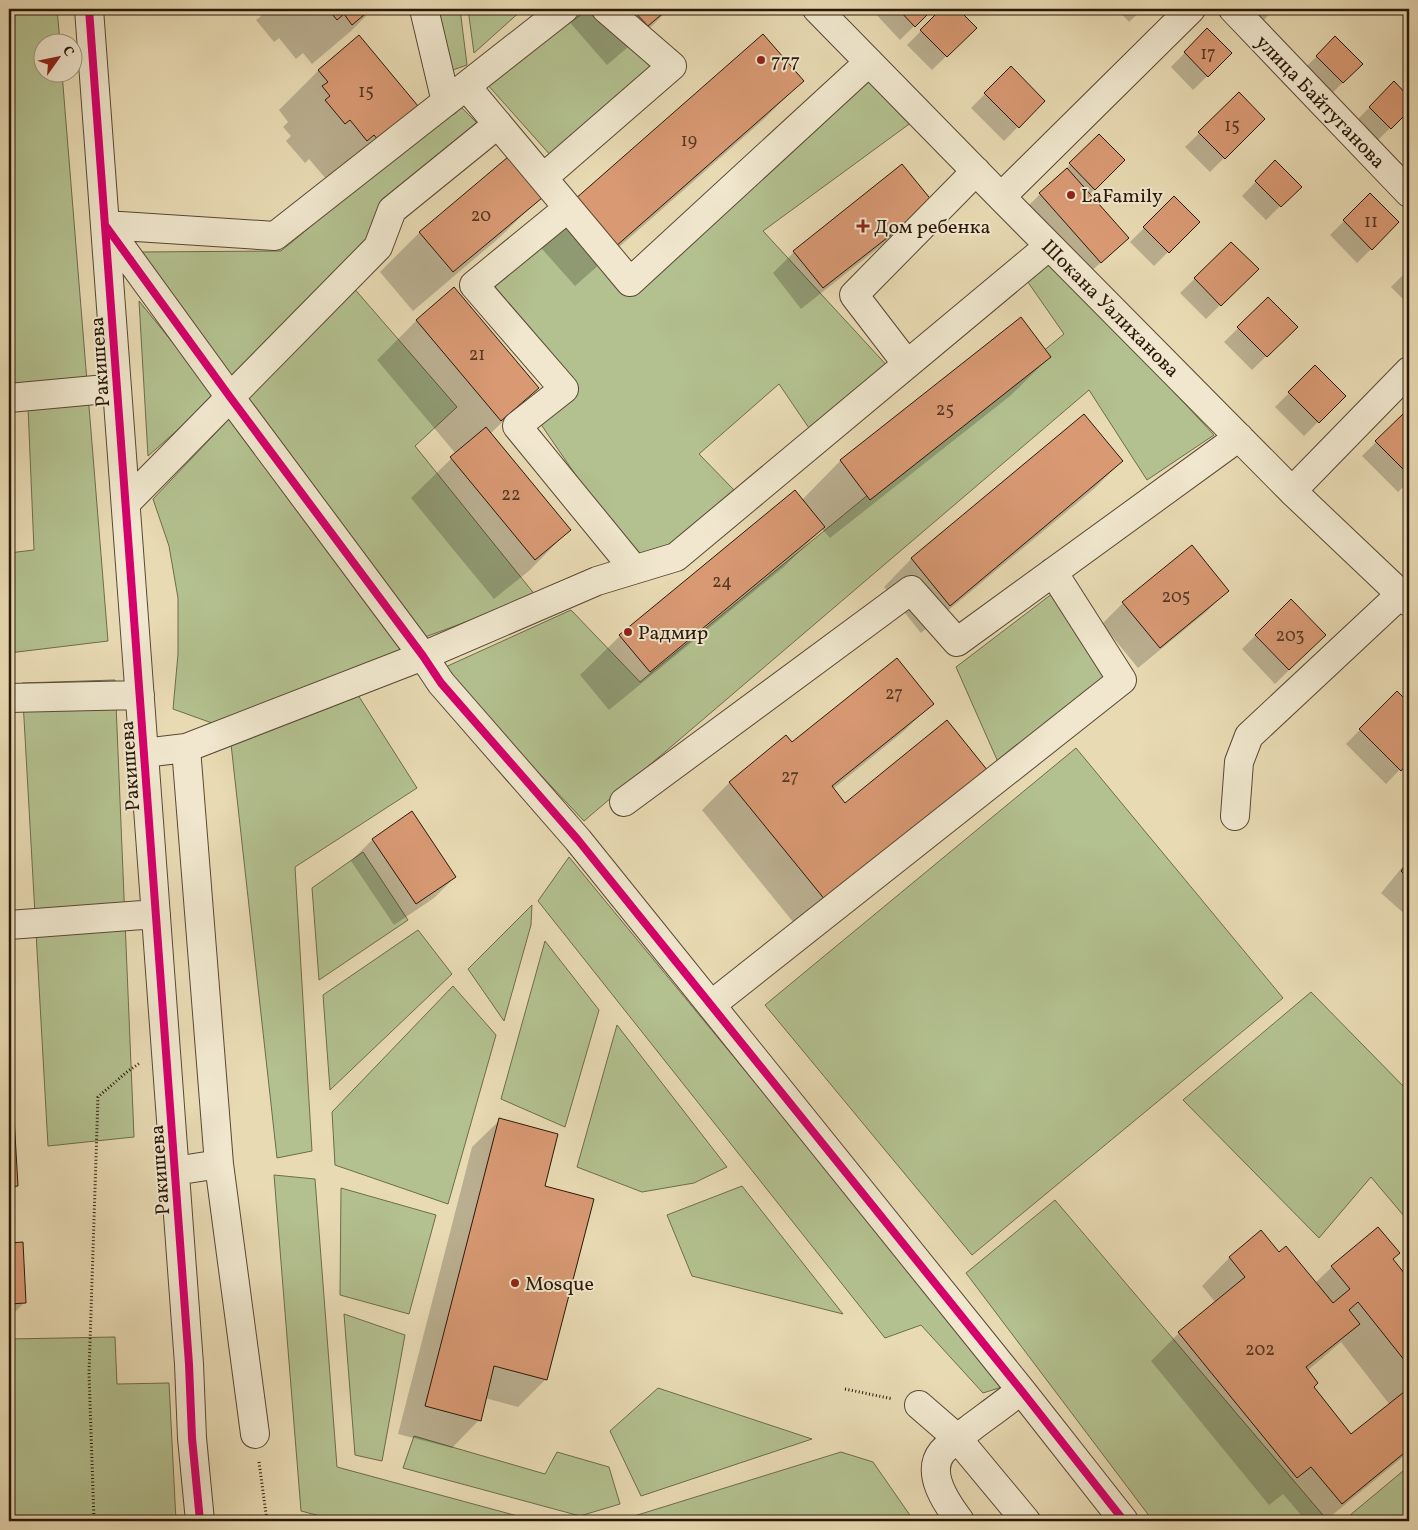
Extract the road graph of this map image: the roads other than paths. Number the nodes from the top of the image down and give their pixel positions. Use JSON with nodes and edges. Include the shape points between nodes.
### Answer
{"nodes":[{"id":1,"x":89,"y":9,"type":"edge"},
{"id":2,"x":424,"y":9,"type":"edge"},
{"id":3,"x":564,"y":9,"type":"edge"},
{"id":4,"x":606,"y":9,"type":"edge"},
{"id":5,"x":817,"y":9,"type":"edge"},
{"id":6,"x":1191,"y":9,"type":"edge"},
{"id":7,"x":1233,"y":9,"type":"edge"},
{"id":8,"x":869,"y":62,"type":"junction"},
{"id":9,"x":456,"y":94,"type":"junction"},
{"id":10,"x":498,"y":124,"type":"junction"},
{"id":11,"x":976,"y":171,"type":"junction"},
{"id":12,"x":543,"y":178,"type":"junction"},
{"id":13,"x":1409,"y":193,"type":"edge"},
{"id":14,"x":1001,"y":197,"type":"junction"},
{"id":15,"x":568,"y":208,"type":"junction"},
{"id":16,"x":105,"y":225,"type":"junction"},
{"id":17,"x":1049,"y":246,"type":"junction"},
{"id":18,"x":907,"y":364,"type":"junction"},
{"id":19,"x":1409,"y":371,"type":"edge"},
{"id":20,"x":117,"y":388,"type":"junction"},
{"id":21,"x":230,"y":397,"type":"junction"},
{"id":22,"x":9,"y":398,"type":"edge"},
{"id":23,"x":1239,"y":437,"type":"junction"},
{"id":24,"x":1292,"y":491,"type":"junction"},
{"id":25,"x":126,"y":503,"type":"junction"},
{"id":26,"x":634,"y":570,"type":"junction"},
{"id":27,"x":1053,"y":572,"type":"junction"},
{"id":28,"x":1405,"y":598,"type":"edge"},
{"id":29,"x":423,"y":656,"type":"junction"},
{"id":30,"x":140,"y":695,"type":"junction"},
{"id":31,"x":9,"y":698,"type":"edge"},
{"id":32,"x":186,"y":748,"type":"junction"},
{"id":33,"x":144,"y":753,"type":"junction"},
{"id":34,"x":624,"y":802,"type":"dead end"},
{"id":35,"x":1235,"y":816,"type":"dead end"},
{"id":36,"x":156,"y":914,"type":"junction"},
{"id":37,"x":9,"y":925,"type":"edge"},
{"id":38,"x":711,"y":1006,"type":"junction"},
{"id":39,"x":219,"y":1164,"type":"junction"},
{"id":40,"x":175,"y":1171,"type":"junction"},
{"id":41,"x":1021,"y":1390,"type":"junction"},
{"id":42,"x":919,"y":1404,"type":"road end"},
{"id":43,"x":255,"y":1434,"type":"road end"},
{"id":44,"x":957,"y":1438,"type":"junction"},
{"id":45,"x":200,"y":1521,"type":"edge"},
{"id":46,"x":960,"y":1521,"type":"edge"},
{"id":47,"x":1026,"y":1521,"type":"edge"},
{"id":48,"x":1124,"y":1521,"type":"edge"}],
"edges":[{"from":1,"to":16,"type":"street","name":"Ракишева"},
{"from":2,"to":9,"type":"street"},
{"from":3,"to":9,"type":"street"},
{"from":4,"to":12,"type":"street","via":[[672,66]]},
{"from":5,"to":8,"type":"street","name":"Шокана Уалиханова"},
{"from":6,"to":14,"type":"street"},
{"from":7,"to":13,"type":"street","name":"улица Байтуганова"},
{"from":8,"to":11,"type":"street","name":"Шокана Уалиханова"},
{"from":8,"to":15,"type":"street","via":[[630,282]]},
{"from":9,"to":10,"type":"street"},
{"from":9,"to":16,"type":"street","via":[[275,236]]},
{"from":10,"to":12,"type":"street"},
{"from":10,"to":21,"type":"street","via":[[392,210],[378,247]]},
{"from":11,"to":14,"type":"street","name":"Шокана Уалиханова"},
{"from":11,"to":18,"type":"street","via":[[854,295]]},
{"from":12,"to":15,"type":"street"},
{"from":14,"to":17,"type":"street","name":"Шокана Уалиханова"},
{"from":15,"to":26,"type":"street","via":[[474,285],[564,389],[517,426]]},
{"from":16,"to":20,"type":"street","name":"Ракишева"},
{"from":16,"to":21,"type":"street"},
{"from":17,"to":18,"type":"street"},
{"from":17,"to":23,"type":"street","name":"Шокана Уалиханова"},
{"from":18,"to":26,"type":"street","via":[[676,557]]},
{"from":19,"to":24,"type":"street"},
{"from":20,"to":22,"type":"street"},
{"from":20,"to":25,"type":"street","name":"Ракишева"},
{"from":21,"to":25,"type":"street"},
{"from":21,"to":29,"type":"street"},
{"from":23,"to":24,"type":"street","name":"Шокана Уалиханова"},
{"from":23,"to":27,"type":"street"},
{"from":24,"to":28,"type":"street","name":"Шокана Уалиханова"},
{"from":25,"to":30,"type":"street","name":"Ракишева"},
{"from":26,"to":29,"type":"street","via":[[597,581]]},
{"from":27,"to":34,"type":"street","via":[[956,642],[911,590]]},
{"from":27,"to":38,"type":"street","via":[[1122,680]]},
{"from":28,"to":35,"type":"street","via":[[1249,736],[1239,762]]},
{"from":29,"to":32,"type":"street"},
{"from":29,"to":38,"type":"street","via":[[441,683],[578,840]]},
{"from":30,"to":31,"type":"street"},
{"from":30,"to":33,"type":"street","name":"Ракишева"},
{"from":32,"to":33,"type":"street"},
{"from":32,"to":39,"type":"street"},
{"from":33,"to":36,"type":"street","name":"Ракишева"},
{"from":36,"to":37,"type":"street"},
{"from":36,"to":40,"type":"street","name":"Ракишева"},
{"from":38,"to":41,"type":"street"},
{"from":39,"to":40,"type":"street"},
{"from":39,"to":43,"type":"street"},
{"from":40,"to":45,"type":"street","name":"Ракишева"},
{"from":41,"to":44,"type":"street"},
{"from":41,"to":48,"type":"street"},
{"from":42,"to":44,"type":"street"},
{"from":44,"to":46,"type":"street","via":[[938,1459],[937,1477],[948,1506]]},
{"from":44,"to":47,"type":"street"}]}
